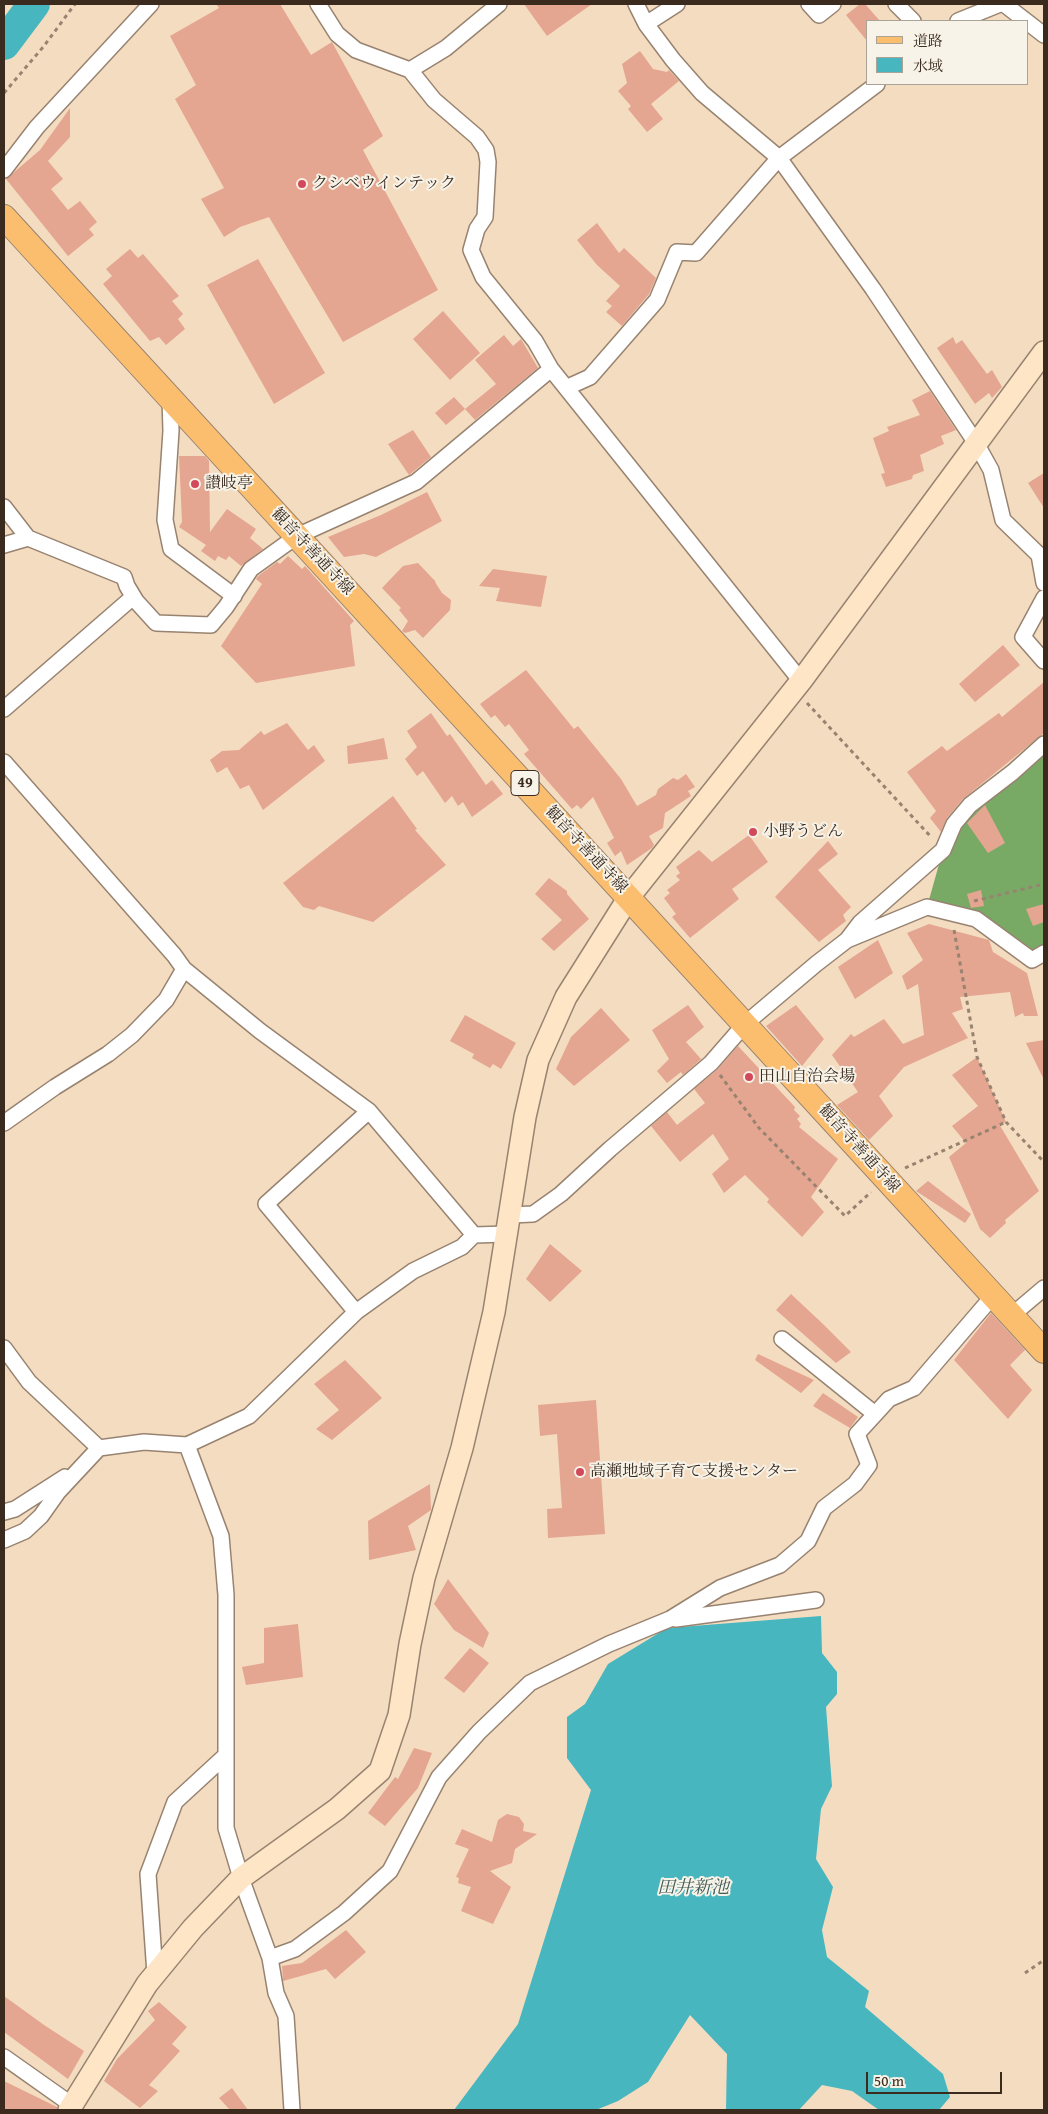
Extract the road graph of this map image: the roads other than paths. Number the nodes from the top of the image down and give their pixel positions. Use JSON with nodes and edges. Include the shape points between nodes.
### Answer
{"nodes":[{"id":1,"x":151,"y":4,"type":"edge"},
{"id":2,"x":318,"y":4,"type":"edge"},
{"id":3,"x":499,"y":4,"type":"edge"},
{"id":4,"x":636,"y":4,"type":"edge"},
{"id":5,"x":676,"y":4,"type":"edge"},
{"id":6,"x":809,"y":4,"type":"edge"},
{"id":7,"x":833,"y":4,"type":"edge"},
{"id":8,"x":896,"y":4,"type":"edge"},
{"id":9,"x":1000,"y":4,"type":"edge"},
{"id":10,"x":1004,"y":4,"type":"edge"},
{"id":11,"x":913,"y":20,"type":"edge"},
{"id":12,"x":960,"y":20,"type":"edge"},
{"id":13,"x":1025,"y":20,"type":"edge"},
{"id":14,"x":1028,"y":22,"type":"edge"},
{"id":15,"x":646,"y":24,"type":"junction"},
{"id":16,"x":1044,"y":34,"type":"edge"},
{"id":17,"x":410,"y":70,"type":"junction"},
{"id":18,"x":876,"y":85,"type":"edge"},
{"id":19,"x":779,"y":158,"type":"junction"},
{"id":20,"x":4,"y":170,"type":"edge"},
{"id":21,"x":4,"y":217,"type":"edge"},
{"id":22,"x":1044,"y":352,"type":"edge"},
{"id":23,"x":551,"y":369,"type":"junction"},
{"id":24,"x":568,"y":387,"type":"junction"},
{"id":25,"x":170,"y":398,"type":"junction"},
{"id":26,"x":976,"y":443,"type":"junction"},
{"id":27,"x":4,"y":507,"type":"edge"},
{"id":28,"x":297,"y":536,"type":"junction"},
{"id":29,"x":28,"y":538,"type":"junction"},
{"id":30,"x":4,"y":545,"type":"edge"},
{"id":31,"x":1044,"y":583,"type":"edge"},
{"id":32,"x":234,"y":596,"type":"junction"},
{"id":33,"x":133,"y":597,"type":"junction"},
{"id":34,"x":1044,"y":598,"type":"edge"},
{"id":35,"x":1044,"y":661,"type":"edge"},
{"id":36,"x":798,"y":685,"type":"junction"},
{"id":37,"x":4,"y":709,"type":"edge"},
{"id":38,"x":1044,"y":744,"type":"edge"},
{"id":39,"x":4,"y":762,"type":"edge"},
{"id":40,"x":629,"y":897,"type":"junction"},
{"id":41,"x":847,"y":940,"type":"junction"},
{"id":42,"x":1044,"y":953,"type":"edge"},
{"id":43,"x":184,"y":969,"type":"junction"},
{"id":44,"x":745,"y":1024,"type":"junction"},
{"id":45,"x":369,"y":1111,"type":"junction"},
{"id":46,"x":4,"y":1122,"type":"edge"},
{"id":47,"x":508,"y":1224,"type":"junction"},
{"id":48,"x":474,"y":1235,"type":"junction"},
{"id":49,"x":1044,"y":1288,"type":"edge"},
{"id":50,"x":993,"y":1296,"type":"junction"},
{"id":51,"x":356,"y":1312,"type":"junction"},
{"id":52,"x":1012,"y":1316,"type":"junction"},
{"id":53,"x":782,"y":1339,"type":"dead end"},
{"id":54,"x":4,"y":1348,"type":"edge"},
{"id":55,"x":1044,"y":1352,"type":"edge"},
{"id":56,"x":875,"y":1414,"type":"junction"},
{"id":57,"x":187,"y":1445,"type":"junction"},
{"id":58,"x":99,"y":1448,"type":"junction"},
{"id":59,"x":79,"y":1468,"type":"junction"},
{"id":60,"x":4,"y":1512,"type":"edge"},
{"id":61,"x":4,"y":1540,"type":"edge"},
{"id":62,"x":816,"y":1600,"type":"dead end"},
{"id":63,"x":670,"y":1620,"type":"junction"},
{"id":64,"x":226,"y":1756,"type":"junction"},
{"id":65,"x":241,"y":1878,"type":"junction"},
{"id":66,"x":270,"y":1958,"type":"junction"},
{"id":67,"x":155,"y":1974,"type":"junction"},
{"id":68,"x":4,"y":2057,"type":"edge"},
{"id":69,"x":71,"y":2108,"type":"edge"},
{"id":70,"x":292,"y":2110,"type":"edge"}],
"edges":[{"from":1,"to":20,"type":"street","via":[[37,127]]},
{"from":2,"to":17,"type":"street","via":[[337,34],[356,50]]},
{"from":3,"to":17,"type":"street","via":[[446,48]]},
{"from":4,"to":15,"type":"street"},
{"from":5,"to":15,"type":"street"},
{"from":6,"to":7,"type":"street","via":[[819,15]]},
{"from":8,"to":11,"type":"street"},
{"from":9,"to":12,"type":"street"},
{"from":10,"to":13,"type":"street"},
{"from":14,"to":16,"type":"street"},
{"from":15,"to":19,"type":"street","via":[[702,93]]},
{"from":17,"to":23,"type":"street","via":[[434,100],[477,137],[486,150],[485,217],[471,250],[483,277],[535,342]]},
{"from":18,"to":19,"type":"street"},
{"from":19,"to":24,"type":"street","via":[[696,253],[677,252],[657,300],[590,377]]},
{"from":19,"to":26,"type":"street","via":[[873,289]]},
{"from":21,"to":25,"type":"main road","name":"観音寺善通寺線","number":"49"},
{"from":22,"to":26,"type":"street"},
{"from":23,"to":24,"type":"street"},
{"from":23,"to":28,"type":"street","via":[[416,482]]},
{"from":24,"to":36,"type":"street"},
{"from":25,"to":28,"type":"main road","name":"観音寺善通寺線","number":"49"},
{"from":25,"to":32,"type":"street","via":[[165,520],[171,549]]},
{"from":26,"to":31,"type":"street","via":[[991,470],[1003,520],[1039,555]]},
{"from":26,"to":36,"type":"street"},
{"from":27,"to":29,"type":"street"},
{"from":28,"to":32,"type":"street","via":[[251,569]]},
{"from":28,"to":40,"type":"main road","name":"観音寺善通寺線","number":"49"},
{"from":29,"to":30,"type":"street"},
{"from":29,"to":33,"type":"street","via":[[124,577]]},
{"from":32,"to":33,"type":"street","via":[[211,625],[156,623]]},
{"from":33,"to":37,"type":"street"},
{"from":34,"to":35,"type":"street","via":[[1023,637]]},
{"from":36,"to":40,"type":"street"},
{"from":38,"to":41,"type":"street","via":[[970,805],[954,824],[943,850],[860,923]]},
{"from":39,"to":43,"type":"street"},
{"from":40,"to":44,"type":"main road","name":"観音寺善通寺線","number":"49"},
{"from":40,"to":47,"type":"street","via":[[566,997],[538,1060]]},
{"from":41,"to":42,"type":"street","via":[[927,907],[976,918],[1032,960]]},
{"from":41,"to":44,"type":"street"},
{"from":43,"to":45,"type":"street","via":[[260,1031]]},
{"from":43,"to":46,"type":"street","via":[[166,1000],[132,1035]]},
{"from":44,"to":47,"type":"street","via":[[711,1063],[561,1194],[533,1214]]},
{"from":44,"to":50,"type":"main road","name":"観音寺善通寺線","number":"49"},
{"from":45,"to":48,"type":"street"},
{"from":45,"to":51,"type":"street","via":[[266,1204]]},
{"from":47,"to":48,"type":"street"},
{"from":47,"to":65,"type":"street","via":[[494,1312],[462,1448],[424,1578],[399,1715],[380,1771],[337,1809]]},
{"from":48,"to":51,"type":"street","via":[[462,1247],[412,1270]]},
{"from":49,"to":52,"type":"street"},
{"from":50,"to":52,"type":"main road","name":"観音寺善通寺線","number":"49"},
{"from":50,"to":56,"type":"street","via":[[914,1388],[889,1399]]},
{"from":51,"to":57,"type":"street","via":[[249,1416]]},
{"from":52,"to":55,"type":"main road","name":"観音寺善通寺線","number":"49"},
{"from":53,"to":56,"type":"street"},
{"from":54,"to":58,"type":"street","via":[[29,1382]]},
{"from":56,"to":63,"type":"street","via":[[857,1434],[869,1465],[854,1484],[824,1508],[808,1541],[780,1565],[720,1588]]},
{"from":57,"to":58,"type":"street","via":[[144,1442]]},
{"from":57,"to":64,"type":"street","via":[[222,1536],[226,1595]]},
{"from":58,"to":59,"type":"street"},
{"from":59,"to":60,"type":"street","via":[[15,1509]]},
{"from":59,"to":61,"type":"street","via":[[41,1516],[25,1531]]},
{"from":62,"to":63,"type":"street"},
{"from":63,"to":66,"type":"street","via":[[609,1644],[530,1684],[479,1732],[439,1777],[390,1870],[344,1913],[295,1949]]},
{"from":64,"to":65,"type":"street","via":[[226,1828]]},
{"from":64,"to":67,"type":"street","via":[[175,1802],[148,1874]]},
{"from":65,"to":66,"type":"street"},
{"from":65,"to":67,"type":"street"},
{"from":66,"to":70,"type":"street","via":[[276,1993],[286,2016]]},
{"from":67,"to":69,"type":"street"},
{"from":68,"to":69,"type":"street"}]}
